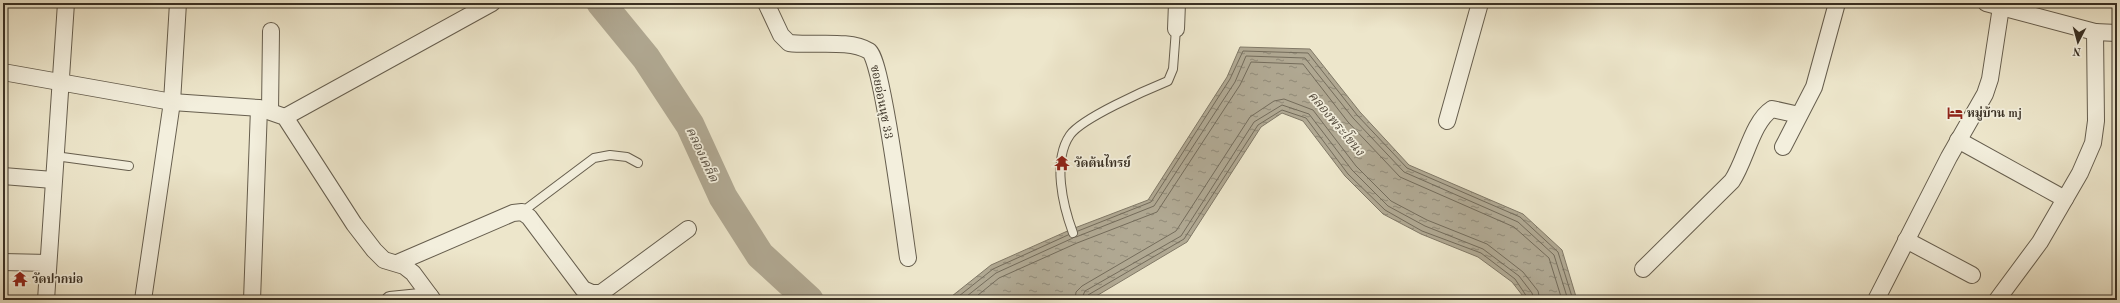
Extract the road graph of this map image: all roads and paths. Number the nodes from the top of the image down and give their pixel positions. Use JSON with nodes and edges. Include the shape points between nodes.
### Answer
{"nodes":[{"id":1,"x":66,"y":3,"type":"edge"},
{"id":2,"x":178,"y":3,"type":"edge"},
{"id":3,"x":492,"y":3,"type":"edge"},
{"id":4,"x":766,"y":3,"type":"edge"},
{"id":5,"x":1177,"y":3,"type":"edge"},
{"id":6,"x":1480,"y":3,"type":"edge"},
{"id":7,"x":1837,"y":3,"type":"edge"},
{"id":8,"x":1993,"y":5,"type":"edge"},
{"id":9,"x":1176,"y":29,"type":"joint"},
{"id":10,"x":271,"y":31,"type":"dead end"},
{"id":11,"x":2095,"y":32,"type":"junction"},
{"id":12,"x":2117,"y":33,"type":"edge"},
{"id":13,"x":3,"y":72,"type":"edge"},
{"id":14,"x":60,"y":82,"type":"junction"},
{"id":15,"x":172,"y":102,"type":"junction"},
{"id":16,"x":271,"y":112,"type":"junction"},
{"id":17,"x":1800,"y":115,"type":"junction"},
{"id":18,"x":1447,"y":121,"type":"dead end"},
{"id":19,"x":1958,"y":140,"type":"junction"},
{"id":20,"x":1783,"y":147,"type":"dead end"},
{"id":21,"x":55,"y":156,"type":"junction"},
{"id":22,"x":638,"y":162,"type":"dead end"},
{"id":23,"x":129,"y":166,"type":"dead end"},
{"id":24,"x":3,"y":176,"type":"edge"},
{"id":25,"x":53,"y":180,"type":"junction"},
{"id":26,"x":2065,"y":199,"type":"junction"},
{"id":27,"x":522,"y":212,"type":"junction"},
{"id":28,"x":688,"y":229,"type":"dead end"},
{"id":29,"x":1072,"y":231,"type":"dead end"},
{"id":30,"x":1906,"y":240,"type":"junction"},
{"id":31,"x":908,"y":258,"type":"dead end"},
{"id":32,"x":3,"y":262,"type":"edge"},
{"id":33,"x":48,"y":262,"type":"junction"},
{"id":34,"x":397,"y":263,"type":"junction"},
{"id":35,"x":1643,"y":269,"type":"dead end"},
{"id":36,"x":1972,"y":275,"type":"dead end"},
{"id":37,"x":431,"y":298,"type":"edge"},
{"id":38,"x":46,"y":300,"type":"edge"},
{"id":39,"x":143,"y":300,"type":"edge"},
{"id":40,"x":252,"y":300,"type":"edge"},
{"id":41,"x":390,"y":300,"type":"edge"},
{"id":42,"x":1876,"y":300,"type":"edge"},
{"id":43,"x":1997,"y":300,"type":"edge"}],
"edges":[{"from":1,"to":14,"type":"street"},
{"from":2,"to":15,"type":"street"},
{"from":3,"to":16,"type":"street"},
{"from":4,"to":31,"type":"street","name":"ซอยอ่อนนุช 33","via":[[781,35],[789,43],[858,45],[871,52],[882,94]]},
{"from":5,"to":9,"type":"street"},
{"from":6,"to":18,"type":"street"},
{"from":7,"to":17,"type":"street","via":[[1814,87]]},
{"from":8,"to":11,"type":"street"},
{"from":8,"to":19,"type":"street","via":[[1990,79],[1985,94]]},
{"from":9,"to":29,"type":"lane","via":[[1173,69],[1168,81],[1135,95],[1070,135],[1062,155],[1061,191]]},
{"from":10,"to":16,"type":"street"},
{"from":11,"to":12,"type":"street"},
{"from":11,"to":26,"type":"street","via":[[2096,122],[2093,144]]},
{"from":13,"to":14,"type":"street"},
{"from":14,"to":15,"type":"street"},
{"from":14,"to":21,"type":"street"},
{"from":15,"to":16,"type":"street"},
{"from":15,"to":39,"type":"street"},
{"from":16,"to":34,"type":"street","via":[[374,250],[384,260]]},
{"from":16,"to":40,"type":"street"},
{"from":17,"to":20,"type":"street"},
{"from":17,"to":35,"type":"street","via":[[1772,109],[1763,115],[1732,181]]},
{"from":19,"to":26,"type":"street"},
{"from":19,"to":30,"type":"street"},
{"from":21,"to":23,"type":"lane"},
{"from":21,"to":25,"type":"street"},
{"from":22,"to":27,"type":"lane","via":[[627,157],[610,155],[594,158]]},
{"from":24,"to":25,"type":"street"},
{"from":25,"to":33,"type":"street"},
{"from":26,"to":43,"type":"street","via":[[2040,242]]},
{"from":27,"to":28,"type":"street","via":[[529,217],[583,289],[592,293],[601,293]]},
{"from":27,"to":34,"type":"street","via":[[513,213]]},
{"from":30,"to":36,"type":"street"},
{"from":30,"to":42,"type":"street"},
{"from":32,"to":33,"type":"street"},
{"from":33,"to":38,"type":"street"},
{"from":34,"to":37,"type":"street","via":[[412,273]]},
{"from":37,"to":41,"type":"street"}]}
